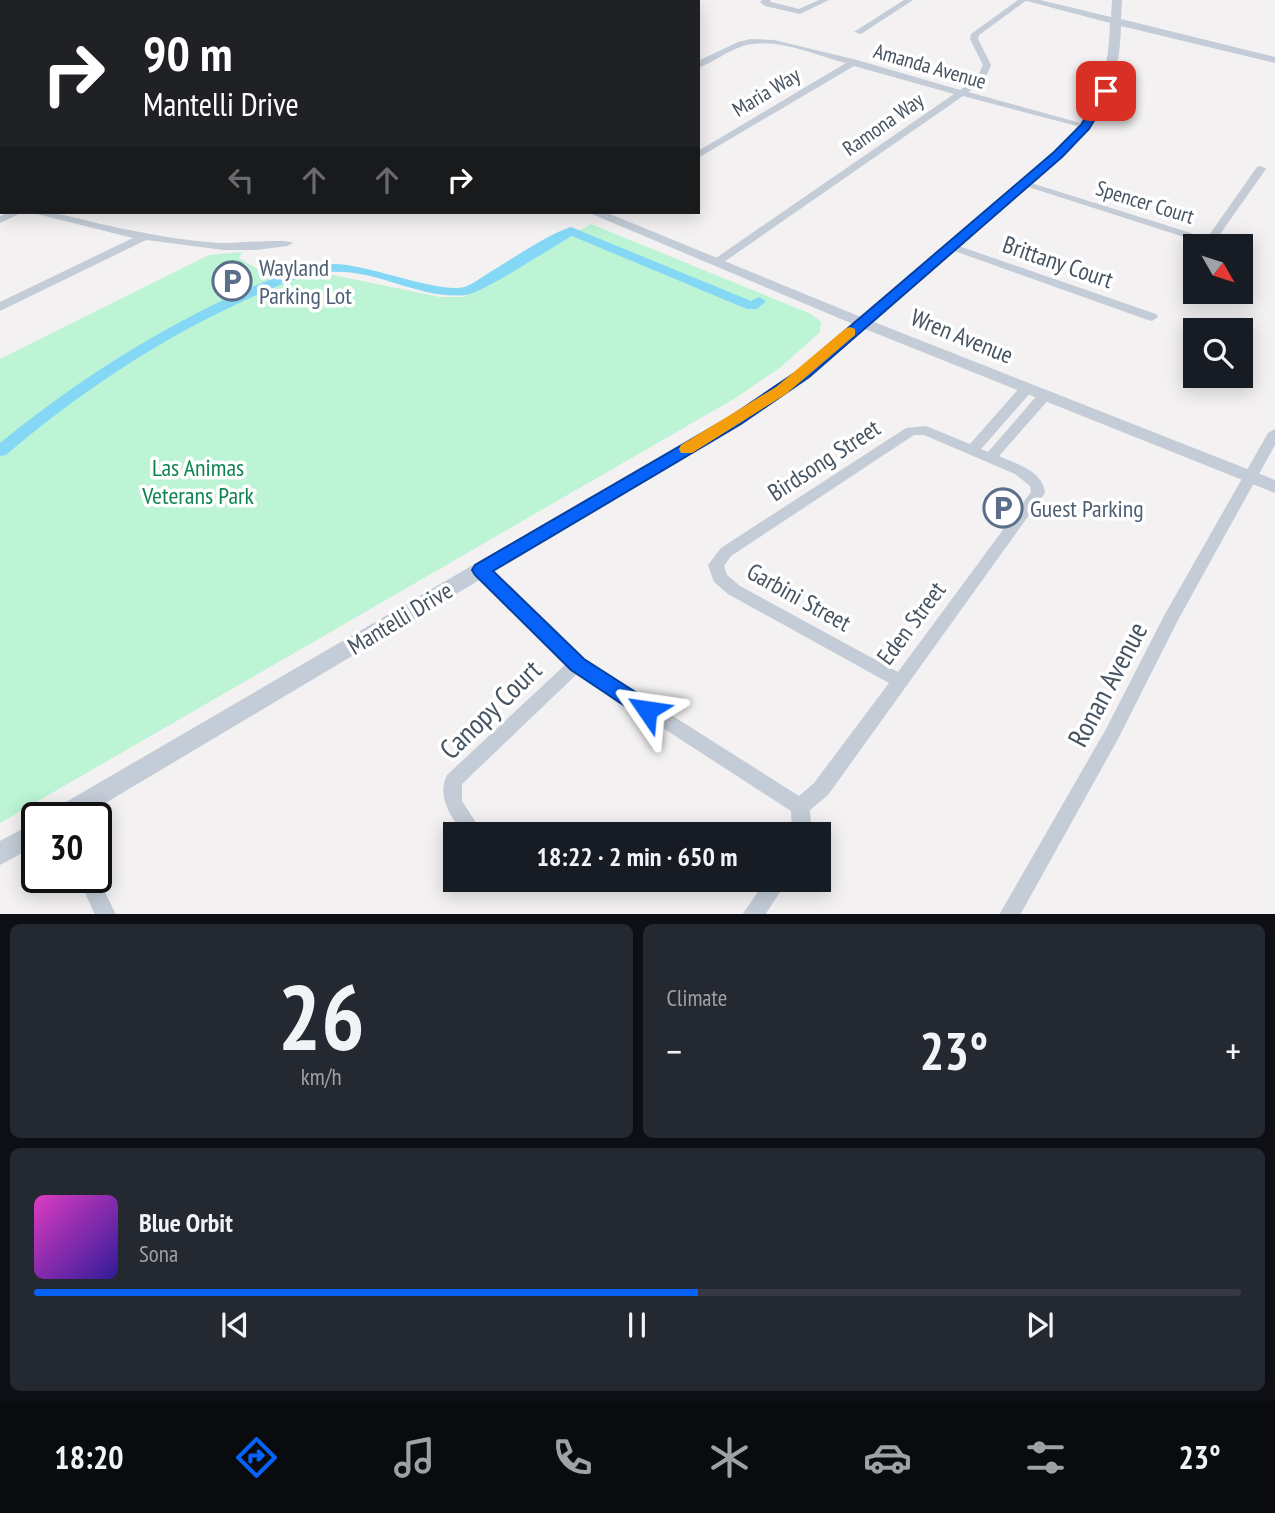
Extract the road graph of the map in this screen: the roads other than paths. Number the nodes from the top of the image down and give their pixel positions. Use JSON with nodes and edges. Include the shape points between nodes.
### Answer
{"nodes":[{"id":1,"x":825,"y":0,"type":"edge"},
{"id":2,"x":909,"y":0,"type":"edge"},
{"id":3,"x":1025,"y":0,"type":"edge"},
{"id":4,"x":1117,"y":0,"type":"edge"},
{"id":5,"x":765,"y":1,"type":"edge"},
{"id":6,"x":1114,"y":21,"type":"junction"},
{"id":7,"x":858,"y":32,"type":"dead end"},
{"id":8,"x":1275,"y":60,"type":"edge"},
{"id":9,"x":854,"y":62,"type":"junction"},
{"id":10,"x":700,"y":64,"type":"edge"},
{"id":11,"x":961,"y":93,"type":"junction"},
{"id":12,"x":1085,"y":127,"type":"junction"},
{"id":13,"x":700,"y":154,"type":"edge"},
{"id":14,"x":1261,"y":169,"type":"dead end"},
{"id":15,"x":1024,"y":184,"type":"junction"},
{"id":16,"x":49,"y":214,"type":"edge"},
{"id":17,"x":601,"y":214,"type":"edge"},
{"id":18,"x":144,"y":237,"type":"junction"},
{"id":19,"x":287,"y":243,"type":"dead end"},
{"id":20,"x":950,"y":246,"type":"junction"},
{"id":21,"x":717,"y":262,"type":"junction"},
{"id":22,"x":0,"y":307,"type":"edge"},
{"id":23,"x":1152,"y":317,"type":"dead end"},
{"id":24,"x":861,"y":322,"type":"junction"},
{"id":25,"x":1027,"y":388,"type":"junction"},
{"id":26,"x":1045,"y":395,"type":"junction"},
{"id":27,"x":1275,"y":433,"type":"edge"},
{"id":28,"x":973,"y":449,"type":"junction"},
{"id":29,"x":991,"y":457,"type":"junction"},
{"id":30,"x":1249,"y":476,"type":"junction"},
{"id":31,"x":1275,"y":487,"type":"edge"},
{"id":32,"x":481,"y":570,"type":"junction"},
{"id":33,"x":716,"y":571,"type":"joint"},
{"id":34,"x":578,"y":664,"type":"junction"},
{"id":35,"x":900,"y":681,"type":"junction"},
{"id":36,"x":87,"y":802,"type":"edge"},
{"id":37,"x":800,"y":807,"type":"junction"},
{"id":38,"x":466,"y":822,"type":"edge"},
{"id":39,"x":801,"y":822,"type":"edge"},
{"id":40,"x":21,"y":842,"type":"edge"},
{"id":41,"x":0,"y":854,"type":"edge"},
{"id":42,"x":769,"y":892,"type":"edge"},
{"id":43,"x":96,"y":893,"type":"edge"},
{"id":44,"x":106,"y":914,"type":"edge"},
{"id":45,"x":753,"y":914,"type":"edge"},
{"id":46,"x":1010,"y":914,"type":"edge"}],
"edges":[{"from":1,"to":5,"type":"street","via":[[800,12]]},
{"from":2,"to":7,"type":"street"},
{"from":3,"to":6,"type":"street"},
{"from":3,"to":11,"type":"street","name":"Ramona Way","via":[[975,34],[987,65],[981,79]]},
{"from":4,"to":6,"type":"street","name":"Mantelli Drive"},
{"from":6,"to":8,"type":"street"},
{"from":6,"to":12,"type":"street","name":"Mantelli Drive","via":[[1110,81]]},
{"from":9,"to":10,"type":"street","name":"Amanda Avenue","via":[[751,39]]},
{"from":9,"to":11,"type":"street","name":"Amanda Avenue"},
{"from":9,"to":13,"type":"street","name":"Maria Way"},
{"from":11,"to":12,"type":"street","name":"Amanda Avenue"},
{"from":11,"to":21,"type":"street","name":"Ramona Way"},
{"from":12,"to":15,"type":"street","name":"Mantelli Drive"},
{"from":14,"to":15,"type":"street","name":"Spencer Court","via":[[1209,242]]},
{"from":15,"to":20,"type":"street","name":"Mantelli Drive"},
{"from":16,"to":18,"type":"street"},
{"from":17,"to":21,"type":"street","name":"Wren Avenue"},
{"from":18,"to":19,"type":"street","via":[[213,248]]},
{"from":18,"to":22,"type":"street"},
{"from":20,"to":23,"type":"street","name":"Brittany Court"},
{"from":20,"to":24,"type":"street","name":"Mantelli Drive"},
{"from":21,"to":24,"type":"street","name":"Wren Avenue"},
{"from":24,"to":25,"type":"street","name":"Wren Avenue"},
{"from":24,"to":32,"type":"street","name":"Mantelli Drive","via":[[804,374],[761,405]]},
{"from":25,"to":26,"type":"street","name":"Wren Avenue"},
{"from":25,"to":28,"type":"street"},
{"from":26,"to":29,"type":"street"},
{"from":26,"to":30,"type":"street","name":"Wren Avenue"},
{"from":27,"to":30,"type":"street","name":"Ronan Avenue"},
{"from":28,"to":29,"type":"street","name":"Eden Street"},
{"from":28,"to":33,"type":"street","name":"Birdsong Street","via":[[933,432],[911,431],[726,552]]},
{"from":29,"to":35,"type":"street","name":"Eden Street","via":[[1030,476],[1038,493]]},
{"from":30,"to":31,"type":"street","name":"Wren Avenue"},
{"from":30,"to":46,"type":"street","name":"Ronan Avenue","via":[[1112,734]]},
{"from":32,"to":34,"type":"street"},
{"from":32,"to":36,"type":"street","name":"Mantelli Drive"},
{"from":33,"to":35,"type":"street","name":"Garbini Street","via":[[734,590]]},
{"from":34,"to":37,"type":"street"},
{"from":34,"to":38,"type":"street","name":"Canopy Court","via":[[453,781],[453,803]]},
{"from":35,"to":37,"type":"street","name":"Eden Street","via":[[821,789]]},
{"from":37,"to":39,"type":"street"},
{"from":40,"to":41,"type":"street"},
{"from":42,"to":45,"type":"street"},
{"from":43,"to":44,"type":"street"}]}
